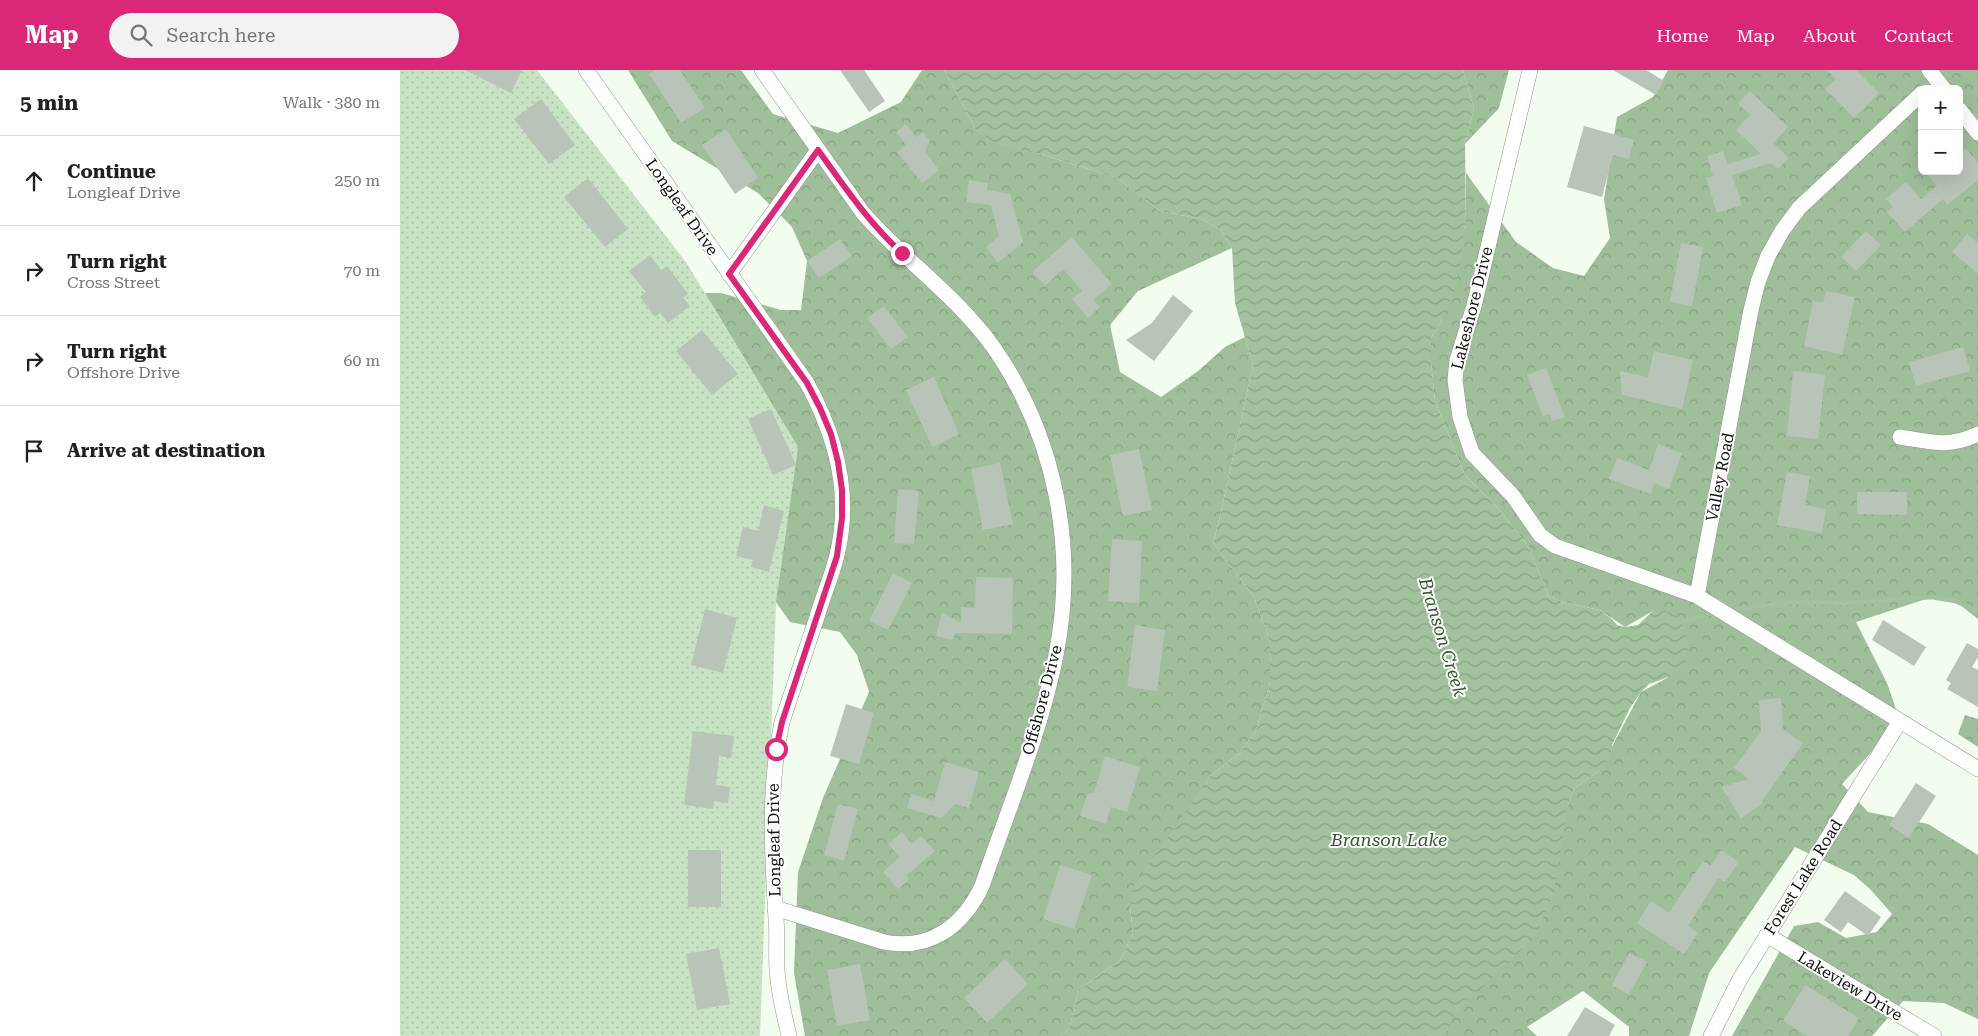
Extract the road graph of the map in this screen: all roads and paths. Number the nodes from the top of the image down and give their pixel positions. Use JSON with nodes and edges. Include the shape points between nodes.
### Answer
{"nodes":[{"id":1,"x":586,"y":70,"type":"edge"},
{"id":2,"x":762,"y":70,"type":"edge"},
{"id":3,"x":1530,"y":70,"type":"edge"},
{"id":4,"x":1918,"y":97,"type":"edge"},
{"id":5,"x":1963,"y":113,"type":"edge"},
{"id":6,"x":1978,"y":133,"type":"edge"},
{"id":7,"x":818,"y":150,"type":"junction"},
{"id":8,"x":729,"y":274,"type":"junction"},
{"id":9,"x":1978,"y":434,"type":"edge"},
{"id":10,"x":1900,"y":437,"type":"dead end"},
{"id":11,"x":1697,"y":596,"type":"junction"},
{"id":12,"x":1900,"y":721,"type":"junction"},
{"id":13,"x":1978,"y":769,"type":"edge"},
{"id":14,"x":776,"y":908,"type":"junction"},
{"id":15,"x":1767,"y":935,"type":"junction"},
{"id":16,"x":789,"y":1036,"type":"edge"},
{"id":17,"x":1711,"y":1036,"type":"edge"},
{"id":18,"x":1934,"y":1036,"type":"edge"}],
"edges":[{"from":1,"to":8,"type":"street","name":"Longleaf Drive"},
{"from":2,"to":7,"type":"street","name":"Offshore Drive"},
{"from":3,"to":11,"type":"street","name":"Lakeshore Drive","via":[[1474,306],[1458,360],[1456,398],[1465,435],[1472,453],[1514,496],[1528,520],[1547,541],[1566,551]]},
{"from":4,"to":11,"type":"street","name":"Valley Road","via":[[1799,208],[1768,256],[1751,310]]},
{"from":5,"to":6,"type":"street"},
{"from":7,"to":8,"type":"street"},
{"from":7,"to":14,"type":"street","name":"Offshore Drive","via":[[881,234],[951,297],[994,348],[1009,372],[1035,423],[1055,486],[1063,542],[1064,580],[1056,655],[1048,692],[982,886],[968,911],[940,935],[903,944],[884,942]]},
{"from":8,"to":14,"type":"street","name":"Longleaf Drive","via":[[807,383],[831,434],[842,490],[837,556],[776,749],[772,834]]},
{"from":9,"to":10,"type":"street","via":[[1948,443]]},
{"from":11,"to":12,"type":"street"},
{"from":12,"to":13,"type":"street"},
{"from":12,"to":15,"type":"street","name":"Forest Lake Road"},
{"from":14,"to":16,"type":"street","name":"Longleaf Drive","via":[[778,980]]},
{"from":15,"to":17,"type":"street","name":"Forest Lake Road"},
{"from":15,"to":18,"type":"street","name":"Lakeview Drive"}]}
